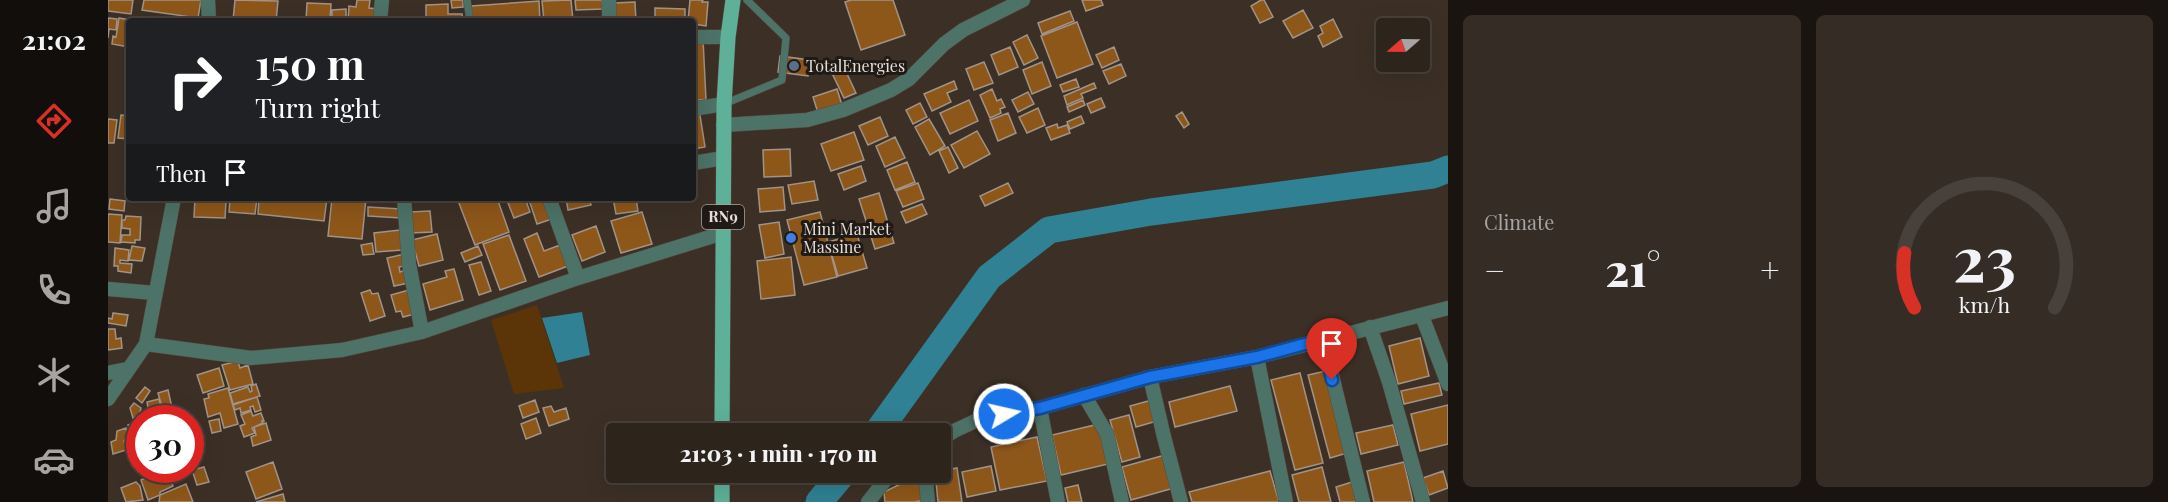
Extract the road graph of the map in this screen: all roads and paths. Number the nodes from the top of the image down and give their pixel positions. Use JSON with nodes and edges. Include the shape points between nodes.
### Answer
{"nodes":[{"id":1,"x":208,"y":0,"type":"edge"},
{"id":2,"x":382,"y":0,"type":"edge"},
{"id":3,"x":468,"y":0,"type":"edge"},
{"id":4,"x":609,"y":0,"type":"edge"},
{"id":5,"x":733,"y":0,"type":"edge"},
{"id":6,"x":747,"y":0,"type":"edge"},
{"id":7,"x":1023,"y":0,"type":"edge"},
{"id":8,"x":209,"y":18,"type":"edge"},
{"id":9,"x":381,"y":18,"type":"edge"},
{"id":10,"x":470,"y":18,"type":"edge"},
{"id":11,"x":609,"y":18,"type":"edge"},
{"id":12,"x":696,"y":37,"type":"edge"},
{"id":13,"x":728,"y":37,"type":"junction"},
{"id":14,"x":724,"y":104,"type":"junction"},
{"id":15,"x":696,"y":109,"type":"edge"},
{"id":16,"x":723,"y":125,"type":"junction"},
{"id":17,"x":724,"y":158,"type":"junction"},
{"id":18,"x":696,"y":163,"type":"edge"},
{"id":19,"x":173,"y":201,"type":"edge"},
{"id":20,"x":404,"y":201,"type":"edge"},
{"id":21,"x":550,"y":201,"type":"edge"},
{"id":22,"x":723,"y":233,"type":"junction"},
{"id":23,"x":578,"y":278,"type":"junction"},
{"id":24,"x":108,"y":289,"type":"edge"},
{"id":25,"x":155,"y":293,"type":"junction"},
{"id":26,"x":1448,"y":308,"type":"edge"},
{"id":27,"x":1422,"y":316,"type":"junction"},
{"id":28,"x":1371,"y":327,"type":"junction"},
{"id":29,"x":422,"y":332,"type":"junction"},
{"id":30,"x":1323,"y":339,"type":"junction"},
{"id":31,"x":146,"y":344,"type":"junction"},
{"id":32,"x":1257,"y":357,"type":"junction"},
{"id":33,"x":128,"y":369,"type":"junction"},
{"id":34,"x":108,"y":374,"type":"edge"},
{"id":35,"x":1150,"y":377,"type":"junction"},
{"id":36,"x":1448,"y":384,"type":"edge"},
{"id":37,"x":1084,"y":395,"type":"junction"},
{"id":38,"x":108,"y":399,"type":"edge"},
{"id":39,"x":1040,"y":408,"type":"junction"},
{"id":40,"x":722,"y":423,"type":"edge"},
{"id":41,"x":951,"y":434,"type":"edge"},
{"id":42,"x":722,"y":483,"type":"edge"},
{"id":43,"x":883,"y":483,"type":"edge"},
{"id":44,"x":926,"y":483,"type":"edge"},
{"id":45,"x":722,"y":502,"type":"edge"},
{"id":46,"x":868,"y":502,"type":"edge"},
{"id":47,"x":928,"y":502,"type":"edge"},
{"id":48,"x":1058,"y":502,"type":"edge"},
{"id":49,"x":1122,"y":502,"type":"edge"},
{"id":50,"x":1181,"y":502,"type":"edge"},
{"id":51,"x":1286,"y":502,"type":"edge"},
{"id":52,"x":1364,"y":502,"type":"edge"},
{"id":53,"x":1423,"y":502,"type":"edge"}],
"edges":[{"from":1,"to":8,"type":"street"},
{"from":2,"to":9,"type":"street"},
{"from":3,"to":10,"type":"lane"},
{"from":4,"to":11,"type":"street"},
{"from":5,"to":13,"type":"main road","number":"RN9"},
{"from":6,"to":14,"type":"lane","via":[[786,39],[782,80]]},
{"from":7,"to":16,"type":"street","via":[[963,30],[909,79],[891,90],[807,120]]},
{"from":12,"to":13,"type":"street"},
{"from":13,"to":14,"type":"main road","number":"RN9"},
{"from":14,"to":15,"type":"street"},
{"from":14,"to":16,"type":"main road","number":"RN9"},
{"from":16,"to":17,"type":"main road","number":"RN9"},
{"from":17,"to":18,"type":"street"},
{"from":17,"to":22,"type":"main road","number":"RN9"},
{"from":19,"to":25,"type":"street"},
{"from":20,"to":29,"type":"street","via":[[409,264]]},
{"from":21,"to":23,"type":"street"},
{"from":22,"to":23,"type":"street"},
{"from":22,"to":40,"type":"main road","number":"RN9"},
{"from":23,"to":29,"type":"street"},
{"from":24,"to":25,"type":"street"},
{"from":25,"to":31,"type":"street"},
{"from":26,"to":27,"type":"street"},
{"from":27,"to":28,"type":"street"},
{"from":27,"to":36,"type":"street"},
{"from":28,"to":30,"type":"street"},
{"from":28,"to":53,"type":"street"},
{"from":29,"to":31,"type":"street","via":[[342,350],[251,358]]},
{"from":30,"to":32,"type":"street"},
{"from":30,"to":52,"type":"street"},
{"from":31,"to":33,"type":"street"},
{"from":32,"to":35,"type":"street"},
{"from":32,"to":51,"type":"street"},
{"from":33,"to":34,"type":"street"},
{"from":33,"to":38,"type":"street"},
{"from":35,"to":37,"type":"street"},
{"from":35,"to":50,"type":"street"},
{"from":37,"to":39,"type":"street"},
{"from":37,"to":49,"type":"street","via":[[1107,434]]},
{"from":39,"to":41,"type":"street","via":[[986,416]]},
{"from":39,"to":48,"type":"street"},
{"from":42,"to":45,"type":"main road"},
{"from":43,"to":46,"type":"street"},
{"from":44,"to":47,"type":"street"}]}
